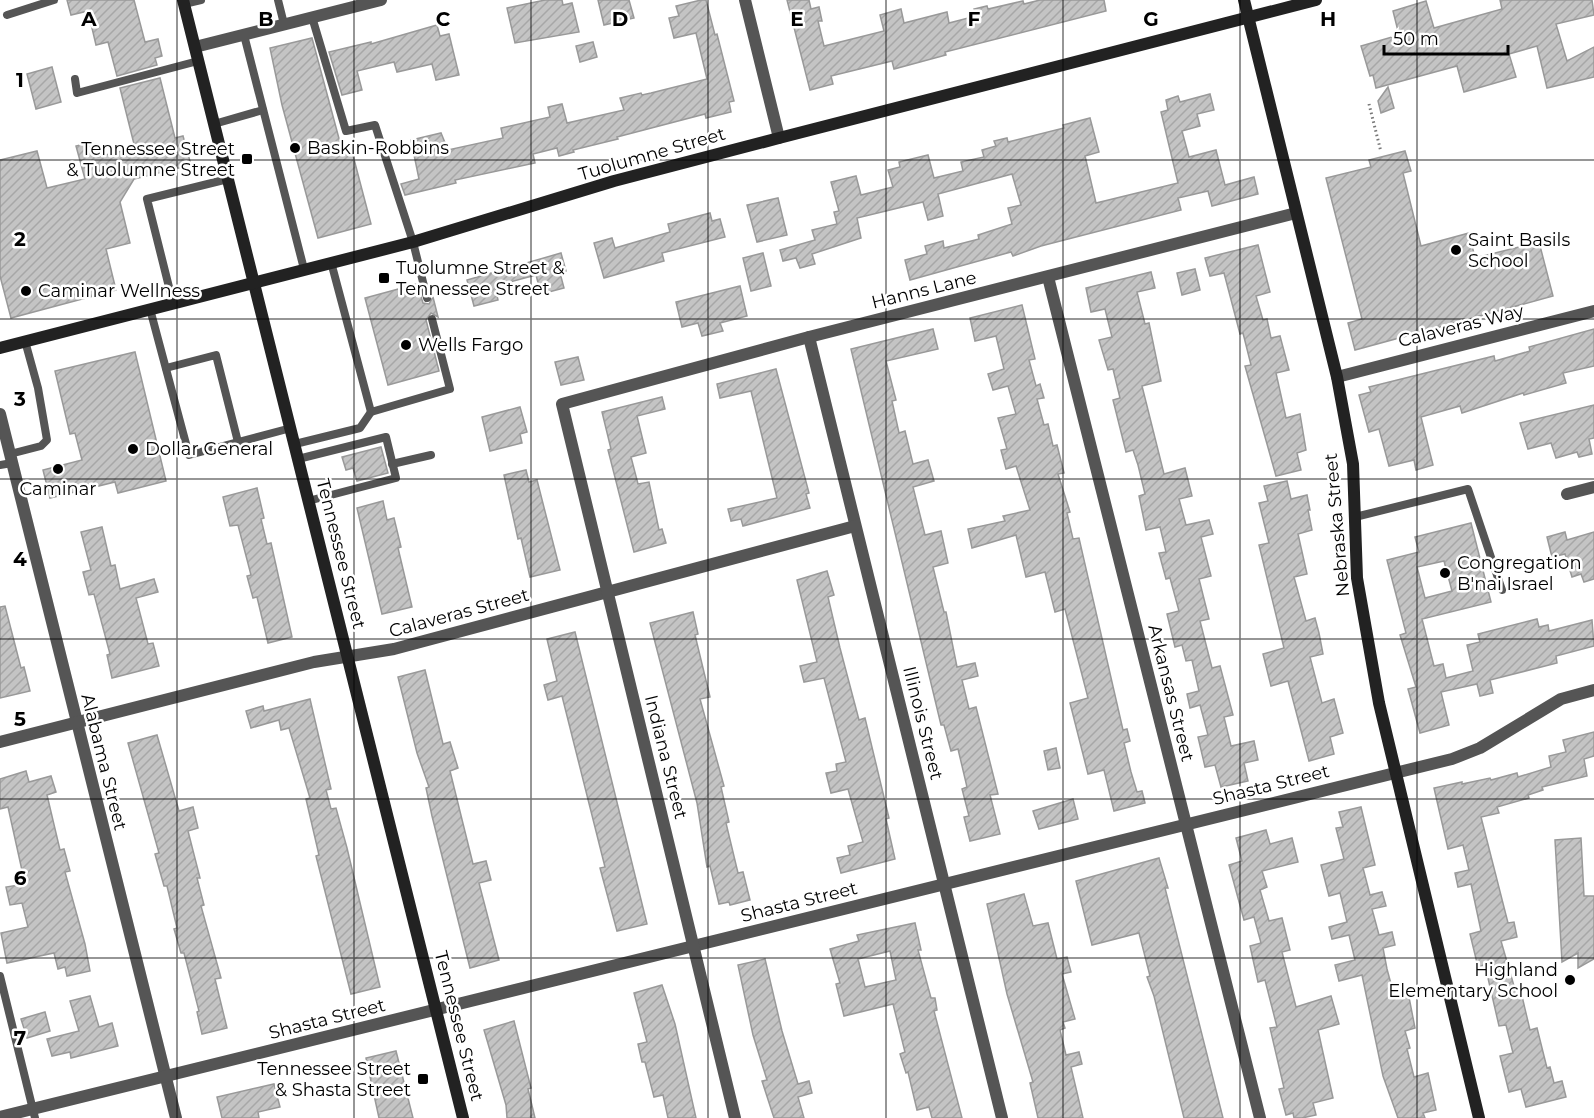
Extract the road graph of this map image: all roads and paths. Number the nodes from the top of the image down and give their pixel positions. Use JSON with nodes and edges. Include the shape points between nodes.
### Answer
{"nodes":[{"id":1,"x":54,"y":0,"type":"edge"},
{"id":2,"x":201,"y":0,"type":"edge"},
{"id":3,"x":278,"y":0,"type":"edge"},
{"id":4,"x":381,"y":0,"type":"edge"},
{"id":5,"x":745,"y":0,"type":"edge"},
{"id":6,"x":1244,"y":0,"type":"edge"},
{"id":7,"x":1316,"y":0,"type":"edge"},
{"id":8,"x":184,"y":2,"type":"edge"},
{"id":9,"x":7,"y":15,"type":"dead end"},
{"id":10,"x":312,"y":17,"type":"junction"},
{"id":11,"x":1248,"y":17,"type":"junction"},
{"id":12,"x":284,"y":24,"type":"junction"},
{"id":13,"x":244,"y":35,"type":"junction"},
{"id":14,"x":195,"y":47,"type":"junction"},
{"id":15,"x":198,"y":61,"type":"junction"},
{"id":16,"x":75,"y":79,"type":"dead end"},
{"id":17,"x":1369,"y":104,"type":"dead end"},
{"id":18,"x":263,"y":110,"type":"junction"},
{"id":19,"x":214,"y":124,"type":"junction"},
{"id":20,"x":779,"y":138,"type":"junction"},
{"id":21,"x":1381,"y":152,"type":"dead end"},
{"id":22,"x":228,"y":179,"type":"junction"},
{"id":23,"x":1296,"y":213,"type":"junction"},
{"id":24,"x":414,"y":242,"type":"junction"},
{"id":25,"x":332,"y":262,"type":"junction"},
{"id":26,"x":304,"y":269,"type":"junction"},
{"id":27,"x":1048,"y":277,"type":"junction"},
{"id":28,"x":254,"y":282,"type":"junction"},
{"id":29,"x":427,"y":298,"type":"dead end"},
{"id":30,"x":172,"y":303,"type":"junction"},
{"id":31,"x":150,"y":309,"type":"junction"},
{"id":32,"x":1594,"y":311,"type":"edge"},
{"id":33,"x":432,"y":319,"type":"dead end"},
{"id":34,"x":809,"y":337,"type":"junction"},
{"id":35,"x":25,"y":341,"type":"junction"},
{"id":36,"x":0,"y":348,"type":"edge"},
{"id":37,"x":166,"y":368,"type":"junction"},
{"id":38,"x":1337,"y":377,"type":"junction"},
{"id":39,"x":562,"y":404,"type":"joint"},
{"id":40,"x":371,"y":412,"type":"junction"},
{"id":41,"x":0,"y":414,"type":"edge"},
{"id":42,"x":291,"y":428,"type":"junction"},
{"id":43,"x":238,"y":442,"type":"junction"},
{"id":44,"x":295,"y":444,"type":"junction"},
{"id":45,"x":431,"y":455,"type":"dead end"},
{"id":46,"x":298,"y":459,"type":"junction"},
{"id":47,"x":7,"y":461,"type":"edge"},
{"id":48,"x":392,"y":464,"type":"junction"},
{"id":49,"x":1594,"y":487,"type":"edge"},
{"id":50,"x":1567,"y":494,"type":"dead end"},
{"id":51,"x":308,"y":501,"type":"junction"},
{"id":52,"x":1355,"y":517,"type":"junction"},
{"id":53,"x":855,"y":526,"type":"junction"},
{"id":54,"x":1502,"y":590,"type":"dead end"},
{"id":55,"x":608,"y":592,"type":"junction"},
{"id":56,"x":348,"y":655,"type":"junction"},
{"id":57,"x":1594,"y":690,"type":"edge"},
{"id":58,"x":75,"y":723,"type":"junction"},
{"id":59,"x":0,"y":742,"type":"edge"},
{"id":60,"x":1395,"y":772,"type":"junction"},
{"id":61,"x":1186,"y":825,"type":"junction"},
{"id":62,"x":944,"y":885,"type":"junction"},
{"id":63,"x":694,"y":946,"type":"junction"},
{"id":64,"x":0,"y":975,"type":"edge"},
{"id":65,"x":436,"y":1010,"type":"junction"},
{"id":66,"x":166,"y":1078,"type":"junction"},
{"id":67,"x":34,"y":1114,"type":"edge"},
{"id":68,"x":0,"y":1118,"type":"edge"},
{"id":69,"x":176,"y":1118,"type":"edge"},
{"id":70,"x":463,"y":1118,"type":"edge"},
{"id":71,"x":735,"y":1118,"type":"edge"},
{"id":72,"x":1002,"y":1118,"type":"edge"},
{"id":73,"x":1260,"y":1118,"type":"edge"},
{"id":74,"x":1479,"y":1118,"type":"edge"}],
"edges":[{"from":1,"to":9,"type":"lane"},
{"from":2,"to":8,"type":"lane"},
{"from":3,"to":12,"type":"lane"},
{"from":4,"to":10,"type":"street"},
{"from":5,"to":20,"type":"street"},
{"from":6,"to":11,"type":"main road","name":"Nebraska Street"},
{"from":7,"to":11,"type":"main road","name":"Tuolumne Street"},
{"from":8,"to":14,"type":"main road","name":"Tennessee Street"},
{"from":10,"to":12,"type":"street"},
{"from":10,"to":24,"type":"lane","via":[[346,131],[375,125]]},
{"from":11,"to":20,"type":"main road","name":"Tuolumne Street"},
{"from":11,"to":23,"type":"main road","name":"Nebraska Street"},
{"from":12,"to":13,"type":"street"},
{"from":13,"to":14,"type":"street"},
{"from":13,"to":18,"type":"lane"},
{"from":14,"to":15,"type":"main road","name":"Tennessee Street"},
{"from":15,"to":16,"type":"lane","via":[[77,93]]},
{"from":15,"to":19,"type":"main road","name":"Tennessee Street"},
{"from":17,"to":21,"type":"path"},
{"from":18,"to":19,"type":"lane"},
{"from":18,"to":26,"type":"lane"},
{"from":19,"to":22,"type":"main road","name":"Tennessee Street"},
{"from":20,"to":24,"type":"main road","name":"Tuolumne Street","via":[[614,181]]},
{"from":22,"to":28,"type":"main road","name":"Tennessee Street"},
{"from":22,"to":30,"type":"lane","via":[[147,199]]},
{"from":23,"to":27,"type":"street","name":"Hanns Lane"},
{"from":23,"to":38,"type":"main road","name":"Nebraska Street"},
{"from":24,"to":25,"type":"main road","name":"Tuolumne Street"},
{"from":24,"to":29,"type":"lane"},
{"from":25,"to":26,"type":"main road","name":"Tuolumne Street"},
{"from":25,"to":40,"type":"lane"},
{"from":26,"to":28,"type":"main road","name":"Tuolumne Street"},
{"from":27,"to":34,"type":"street","name":"Hanns Lane"},
{"from":27,"to":61,"type":"street","name":"Arkansas Street"},
{"from":28,"to":30,"type":"main road","name":"Tuolumne Street"},
{"from":28,"to":42,"type":"main road","name":"Tennessee Street"},
{"from":30,"to":31,"type":"main road","name":"Tuolumne Street"},
{"from":31,"to":35,"type":"main road","name":"Tuolumne Street"},
{"from":31,"to":37,"type":"lane"},
{"from":32,"to":38,"type":"street","name":"Calaveras Way"},
{"from":33,"to":40,"type":"lane","via":[[450,389]]},
{"from":34,"to":39,"type":"street","name":"Hanns Lane"},
{"from":34,"to":53,"type":"street","name":"Illinois Street"},
{"from":35,"to":36,"type":"main road","name":"Tuolumne Street"},
{"from":35,"to":47,"type":"lane","via":[[47,440]]},
{"from":37,"to":43,"type":"lane","via":[[189,455]]},
{"from":37,"to":43,"type":"lane","via":[[216,355]]},
{"from":38,"to":52,"type":"main road","name":"Nebraska Street","via":[[1353,464]]},
{"from":39,"to":55,"type":"street","name":"Indiana Street"},
{"from":40,"to":44,"type":"lane","via":[[360,428]]},
{"from":41,"to":47,"type":"street","name":"Alabama Street"},
{"from":42,"to":43,"type":"lane"},
{"from":42,"to":44,"type":"main road","name":"Tennessee Street"},
{"from":44,"to":46,"type":"main road","name":"Tennessee Street"},
{"from":45,"to":48,"type":"lane"},
{"from":46,"to":48,"type":"lane","via":[[386,437]]},
{"from":46,"to":51,"type":"main road","name":"Tennessee Street"},
{"from":47,"to":58,"type":"street","name":"Alabama Street"},
{"from":48,"to":51,"type":"lane","via":[[396,478]]},
{"from":49,"to":50,"type":"street"},
{"from":51,"to":56,"type":"main road","name":"Tennessee Street"},
{"from":52,"to":54,"type":"lane","via":[[1468,489]]},
{"from":52,"to":60,"type":"main road","name":"Nebraska Street","via":[[1357,578]]},
{"from":53,"to":55,"type":"street","name":"Calaveras Street"},
{"from":53,"to":62,"type":"street","name":"Illinois Street"},
{"from":55,"to":56,"type":"street","name":"Calaveras Street","via":[[394,649]]},
{"from":55,"to":63,"type":"street","name":"Indiana Street"},
{"from":56,"to":58,"type":"street","name":"Calaveras Street"},
{"from":56,"to":65,"type":"main road","name":"Tennessee Street"},
{"from":57,"to":60,"type":"street","name":"Shasta Street","via":[[1561,699],[1480,748]]},
{"from":58,"to":59,"type":"street","name":"Calaveras Street"},
{"from":58,"to":66,"type":"street","name":"Alabama Street"},
{"from":60,"to":61,"type":"street","name":"Shasta Street"},
{"from":60,"to":74,"type":"main road","name":"Nebraska Street"},
{"from":61,"to":62,"type":"street","name":"Shasta Street"},
{"from":61,"to":73,"type":"street","name":"Arkansas Street"},
{"from":62,"to":63,"type":"street","name":"Shasta Street"},
{"from":62,"to":72,"type":"street","name":"Illinois Street"},
{"from":63,"to":65,"type":"street","name":"Shasta Street"},
{"from":63,"to":71,"type":"street","name":"Indiana Street"},
{"from":64,"to":67,"type":"lane"},
{"from":65,"to":66,"type":"street","name":"Shasta Street"},
{"from":65,"to":70,"type":"main road","name":"Tennessee Street"},
{"from":66,"to":67,"type":"street","name":"Shasta Street"},
{"from":66,"to":69,"type":"street","name":"Alabama Street"},
{"from":67,"to":68,"type":"street","name":"Shasta Street"}]}
